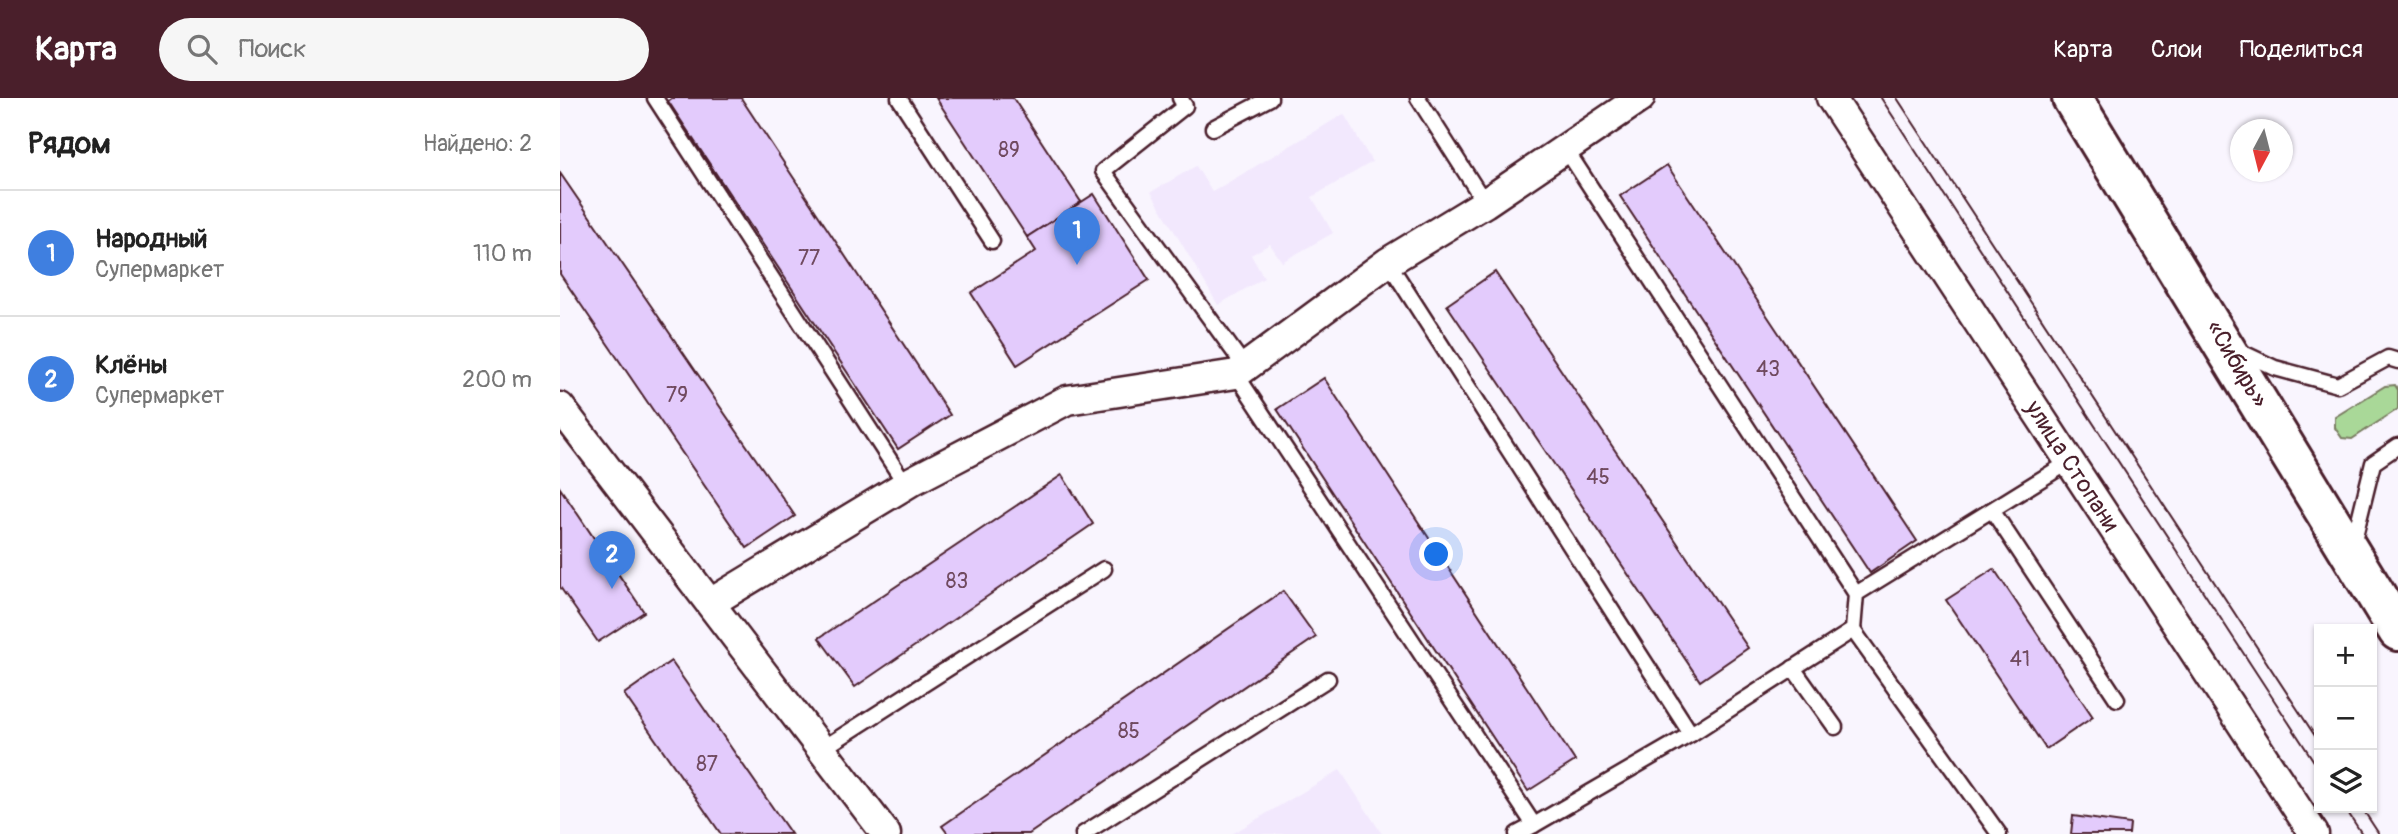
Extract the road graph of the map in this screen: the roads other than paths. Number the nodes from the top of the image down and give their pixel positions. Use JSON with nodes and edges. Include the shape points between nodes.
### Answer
{"nodes":[{"id":1,"x":654,"y":98,"type":"edge"},
{"id":2,"x":899,"y":98,"type":"edge"},
{"id":3,"x":1180,"y":98,"type":"edge"},
{"id":4,"x":1270,"y":98,"type":"edge"},
{"id":5,"x":1418,"y":98,"type":"edge"},
{"id":6,"x":1640,"y":98,"type":"edge"},
{"id":7,"x":1830,"y":98,"type":"edge"},
{"id":8,"x":2072,"y":98,"type":"edge"},
{"id":9,"x":1213,"y":128,"type":"dead end"},
{"id":10,"x":1565,"y":148,"type":"junction"},
{"id":11,"x":1485,"y":203,"type":"junction"},
{"id":12,"x":992,"y":241,"type":"dead end"},
{"id":13,"x":1388,"y":262,"type":"junction"},
{"id":14,"x":2225,"y":345,"type":"junction"},
{"id":15,"x":2398,"y":361,"type":"edge"},
{"id":16,"x":1241,"y":370,"type":"junction"},
{"id":17,"x":560,"y":407,"type":"edge"},
{"id":18,"x":2398,"y":446,"type":"edge"},
{"id":19,"x":2069,"y":462,"type":"junction"},
{"id":20,"x":906,"y":485,"type":"junction"},
{"id":21,"x":1992,"y":510,"type":"junction"},
{"id":22,"x":2351,"y":552,"type":"junction"},
{"id":23,"x":1104,"y":569,"type":"dead end"},
{"id":24,"x":1856,"y":594,"type":"junction"},
{"id":25,"x":712,"y":603,"type":"junction"},
{"id":26,"x":1853,"y":630,"type":"junction"},
{"id":27,"x":2398,"y":631,"type":"edge"},
{"id":28,"x":1793,"y":668,"type":"junction"},
{"id":29,"x":1328,"y":679,"type":"dead end"},
{"id":30,"x":2117,"y":699,"type":"dead end"},
{"id":31,"x":1836,"y":727,"type":"dead end"},
{"id":32,"x":1691,"y":734,"type":"junction"},
{"id":33,"x":822,"y":749,"type":"junction"},
{"id":34,"x":1534,"y":825,"type":"junction"},
{"id":35,"x":886,"y":834,"type":"edge"},
{"id":36,"x":1083,"y":834,"type":"edge"},
{"id":37,"x":1517,"y":834,"type":"edge"},
{"id":38,"x":1999,"y":834,"type":"edge"},
{"id":39,"x":2314,"y":834,"type":"edge"}],
"edges":[{"from":1,"to":20,"type":"lane"},
{"from":2,"to":12,"type":"lane"},
{"from":3,"to":16,"type":"lane","via":[[1185,106],[1104,171]]},
{"from":4,"to":9,"type":"lane"},
{"from":5,"to":11,"type":"lane"},
{"from":6,"to":10,"type":"street"},
{"from":7,"to":19,"type":"street","name":"улица Стопани"},
{"from":8,"to":14,"type":"main road","name":"«Сибирь»"},
{"from":10,"to":11,"type":"street"},
{"from":10,"to":24,"type":"lane"},
{"from":11,"to":13,"type":"street"},
{"from":13,"to":16,"type":"street"},
{"from":13,"to":32,"type":"lane"},
{"from":14,"to":15,"type":"lane","via":[[2275,368],[2338,384],[2388,358]]},
{"from":14,"to":22,"type":"main road","name":"«Сибирь»"},
{"from":16,"to":20,"type":"street","via":[[1067,400]]},
{"from":16,"to":34,"type":"lane"},
{"from":17,"to":25,"type":"street"},
{"from":18,"to":22,"type":"lane","via":[[2373,463]]},
{"from":19,"to":21,"type":"lane"},
{"from":19,"to":39,"type":"street","name":"улица Стопани"},
{"from":20,"to":25,"type":"street"},
{"from":21,"to":24,"type":"lane"},
{"from":21,"to":30,"type":"lane"},
{"from":22,"to":27,"type":"main road","name":"«Сибирь»"},
{"from":23,"to":33,"type":"lane"},
{"from":24,"to":26,"type":"lane"},
{"from":25,"to":33,"type":"street"},
{"from":26,"to":28,"type":"lane"},
{"from":26,"to":38,"type":"lane"},
{"from":28,"to":31,"type":"lane"},
{"from":28,"to":32,"type":"lane"},
{"from":29,"to":36,"type":"lane"},
{"from":32,"to":34,"type":"lane"},
{"from":33,"to":35,"type":"street"},
{"from":34,"to":37,"type":"lane"}]}
